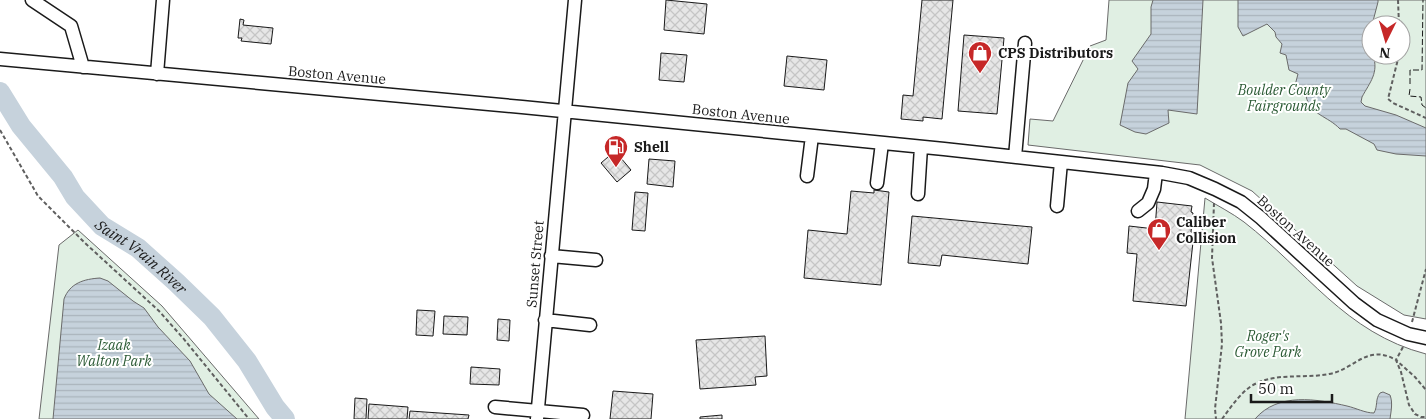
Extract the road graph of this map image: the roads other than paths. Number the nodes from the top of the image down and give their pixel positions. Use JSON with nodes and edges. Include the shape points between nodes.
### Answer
{"nodes":[{"id":1,"x":32,"y":0,"type":"edge"},
{"id":2,"x":163,"y":0,"type":"edge"},
{"id":3,"x":575,"y":0,"type":"edge"},
{"id":4,"x":1025,"y":43,"type":"dead end"},
{"id":5,"x":5,"y":60,"type":"edge"},
{"id":6,"x":83,"y":67,"type":"junction"},
{"id":7,"x":157,"y":74,"type":"junction"},
{"id":8,"x":565,"y":112,"type":"junction"},
{"id":9,"x":812,"y":136,"type":"junction"},
{"id":10,"x":882,"y":143,"type":"junction"},
{"id":11,"x":922,"y":147,"type":"junction"},
{"id":12,"x":1015,"y":157,"type":"junction"},
{"id":13,"x":1061,"y":162,"type":"junction"},
{"id":14,"x":1156,"y":172,"type":"junction"},
{"id":15,"x":807,"y":176,"type":"dead end"},
{"id":16,"x":878,"y":183,"type":"dead end"},
{"id":17,"x":918,"y":194,"type":"dead end"},
{"id":18,"x":1057,"y":206,"type":"dead end"},
{"id":19,"x":1138,"y":211,"type":"dead end"},
{"id":20,"x":551,"y":256,"type":"junction"},
{"id":21,"x":596,"y":260,"type":"dead end"},
{"id":22,"x":545,"y":320,"type":"junction"},
{"id":23,"x":590,"y":325,"type":"dead end"},
{"id":24,"x":1426,"y":338,"type":"edge"},
{"id":25,"x":495,"y":407,"type":"dead end"},
{"id":26,"x":537,"y":415,"type":"edge"},
{"id":27,"x":583,"y":415,"type":"dead end"}],
"edges":[{"from":1,"to":6,"type":"street","via":[[71,26]]},
{"from":2,"to":7,"type":"street"},
{"from":3,"to":8,"type":"street","name":"Sunset Street"},
{"from":4,"to":12,"type":"street"},
{"from":5,"to":6,"type":"street","name":"Boston Avenue"},
{"from":6,"to":7,"type":"street","name":"Boston Avenue"},
{"from":7,"to":8,"type":"street","name":"Boston Avenue"},
{"from":8,"to":9,"type":"street","name":"Boston Avenue"},
{"from":8,"to":20,"type":"street","name":"Sunset Street"},
{"from":9,"to":10,"type":"street","name":"Boston Avenue"},
{"from":9,"to":15,"type":"street"},
{"from":10,"to":11,"type":"street","name":"Boston Avenue"},
{"from":10,"to":16,"type":"street"},
{"from":11,"to":12,"type":"street","name":"Boston Avenue"},
{"from":11,"to":17,"type":"street"},
{"from":12,"to":13,"type":"street","name":"Boston Avenue"},
{"from":13,"to":14,"type":"street","name":"Boston Avenue"},
{"from":13,"to":18,"type":"street"},
{"from":14,"to":19,"type":"street","via":[[1148,203]]},
{"from":14,"to":24,"type":"street","name":"Boston Avenue","via":[[1189,178],[1241,202],[1377,320]]},
{"from":20,"to":21,"type":"street"},
{"from":20,"to":22,"type":"street","name":"Sunset Street"},
{"from":22,"to":23,"type":"street"},
{"from":22,"to":26,"type":"street","name":"Sunset Street"},
{"from":25,"to":26,"type":"street"},
{"from":26,"to":27,"type":"street"}]}
